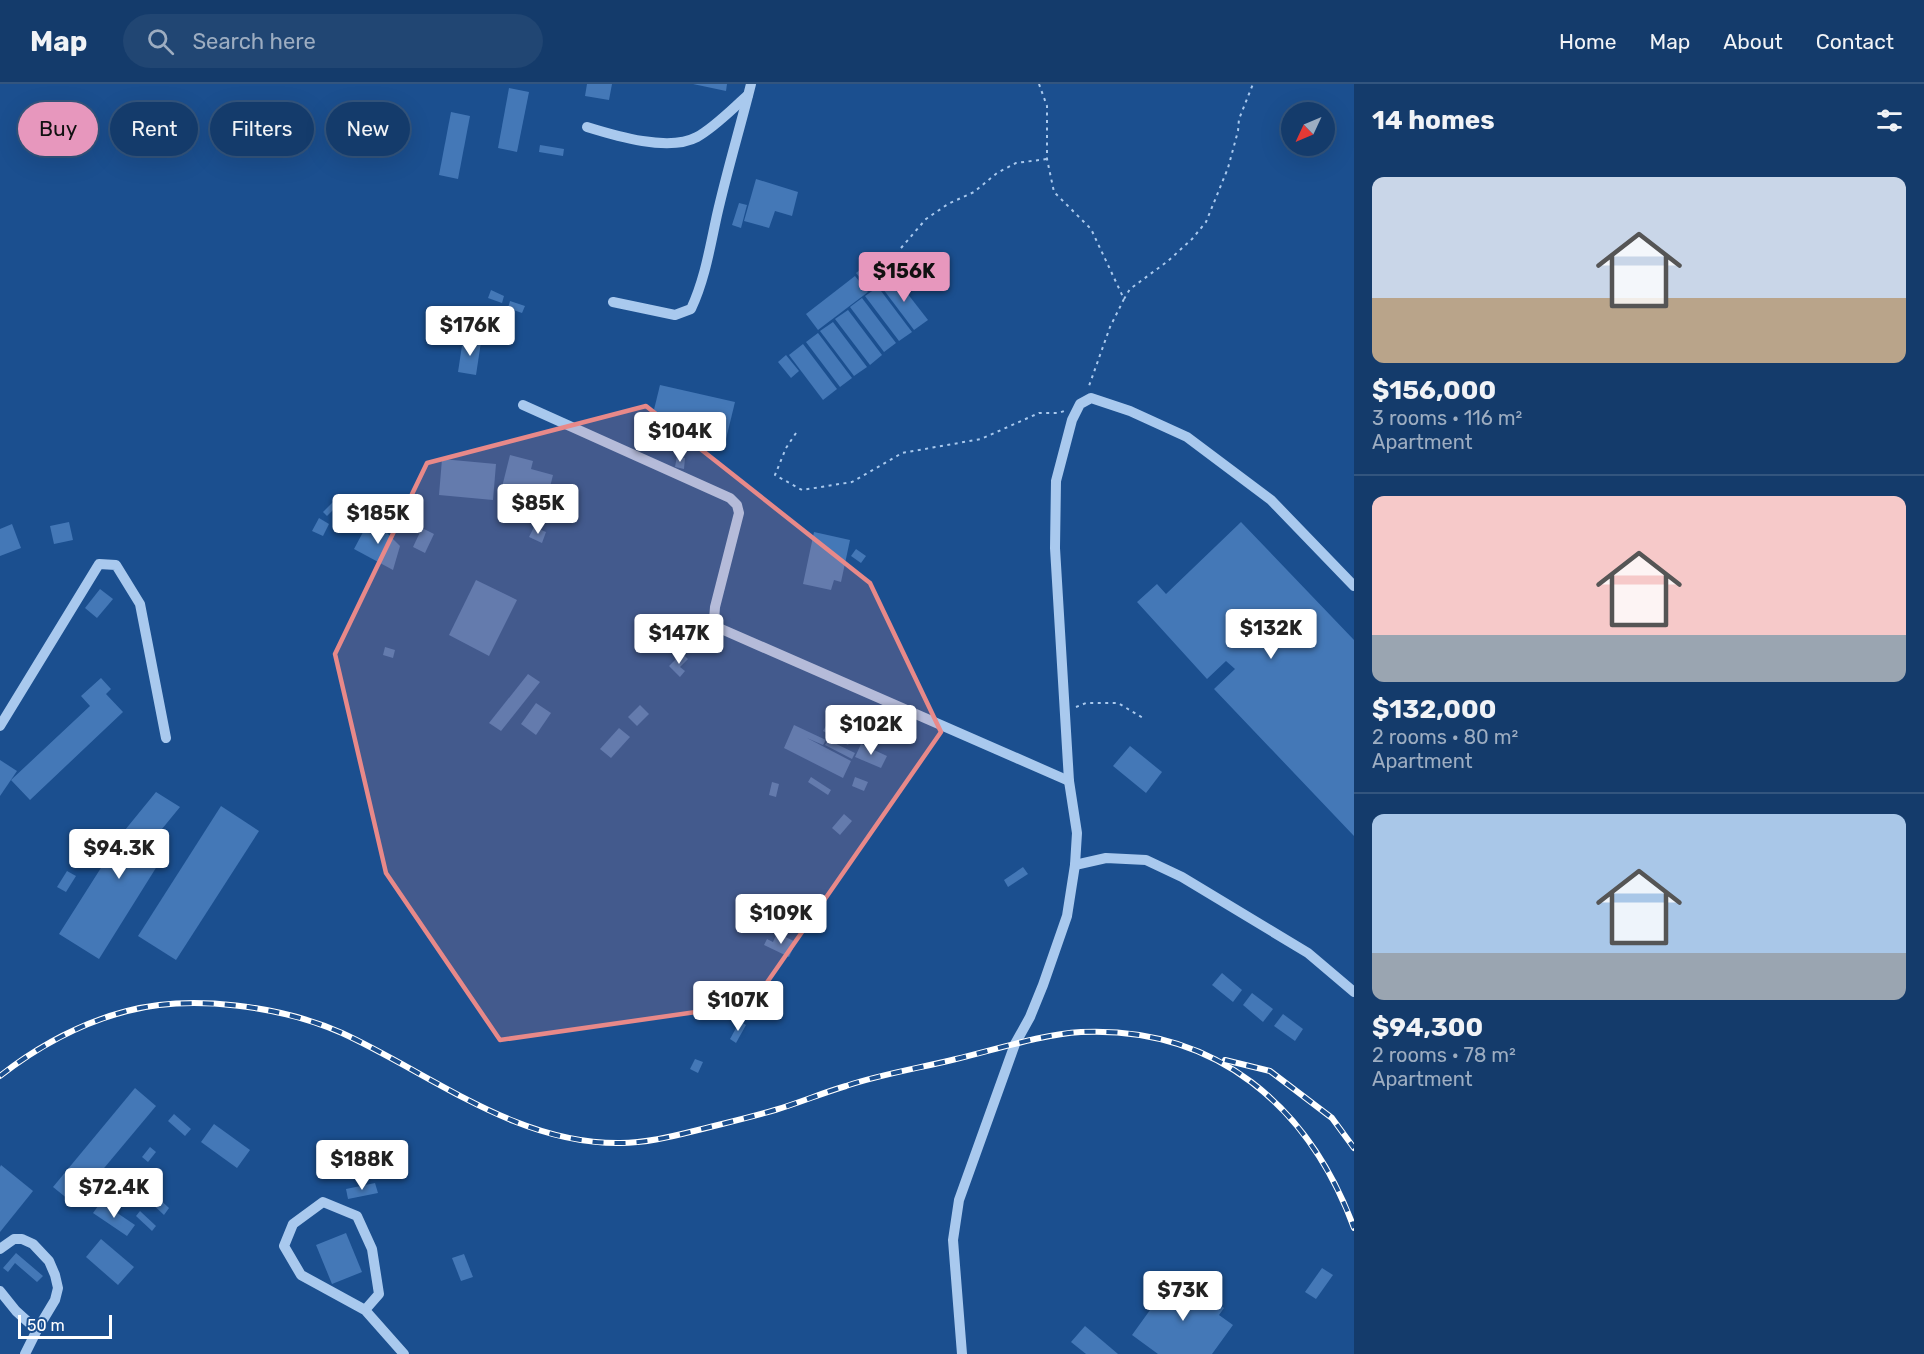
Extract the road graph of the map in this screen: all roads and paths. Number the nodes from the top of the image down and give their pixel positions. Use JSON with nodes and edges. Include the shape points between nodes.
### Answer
{"nodes":[{"id":1,"x":1039,"y":84,"type":"edge"},
{"id":2,"x":1253,"y":84,"type":"edge"},
{"id":3,"x":749,"y":89,"type":"edge"},
{"id":4,"x":587,"y":127,"type":"dead end"},
{"id":5,"x":1047,"y":159,"type":"junction"},
{"id":6,"x":901,"y":248,"type":"dead end"},
{"id":7,"x":1124,"y":299,"type":"junction"},
{"id":8,"x":613,"y":302,"type":"dead end"},
{"id":9,"x":1080,"y":404,"type":"junction"},
{"id":10,"x":523,"y":405,"type":"dead end"},
{"id":11,"x":796,"y":433,"type":"dead end"},
{"id":12,"x":1354,"y":586,"type":"edge"},
{"id":13,"x":1065,"y":712,"type":"junction"},
{"id":14,"x":1143,"y":718,"type":"dead end"},
{"id":15,"x":0,"y":726,"type":"edge"},
{"id":16,"x":166,"y":738,"type":"dead end"},
{"id":17,"x":1069,"y":781,"type":"junction"},
{"id":18,"x":1075,"y":865,"type":"junction"},
{"id":19,"x":1354,"y":992,"type":"edge"},
{"id":20,"x":0,"y":1249,"type":"edge"},
{"id":21,"x":0,"y":1291,"type":"edge"},
{"id":22,"x":365,"y":1310,"type":"junction"},
{"id":23,"x":37,"y":1330,"type":"junction"},
{"id":24,"x":25,"y":1354,"type":"edge"},
{"id":25,"x":404,"y":1354,"type":"edge"},
{"id":26,"x":962,"y":1354,"type":"edge"}],
"edges":[{"from":1,"to":5,"type":"path","via":[[1047,106]]},
{"from":2,"to":7,"type":"path","via":[[1239,119],[1228,168],[1206,222],[1168,261],[1130,289]]},
{"from":3,"to":4,"type":"street","via":[[697,137],[679,143],[623,138]]},
{"from":3,"to":8,"type":"street","via":[[709,256],[691,309],[675,315]]},
{"from":5,"to":6,"type":"path","via":[[1016,163],[997,173],[975,192],[926,219]]},
{"from":5,"to":7,"type":"path","via":[[1054,192],[1091,229]]},
{"from":7,"to":9,"type":"path"},
{"from":9,"to":11,"type":"path","via":[[1059,413],[1039,413],[981,439],[902,453],[852,482],[802,489],[775,475]]},
{"from":9,"to":12,"type":"street","via":[[1091,398],[1187,437],[1272,500]]},
{"from":9,"to":13,"type":"street","via":[[1056,481],[1055,548]]},
{"from":10,"to":17,"type":"street","via":[[730,498],[739,513],[715,607],[714,620],[719,628]]},
{"from":13,"to":14,"type":"path","via":[[1086,703],[1118,703]]},
{"from":13,"to":17,"type":"street"},
{"from":15,"to":16,"type":"street","via":[[99,564],[116,565],[140,604]]},
{"from":17,"to":18,"type":"street","via":[[1077,833]]},
{"from":18,"to":19,"type":"street","via":[[1106,858],[1146,860],[1182,877],[1308,953]]},
{"from":18,"to":26,"type":"street","via":[[1067,916],[1044,985],[1015,1044],[959,1200],[953,1240]]},
{"from":20,"to":23,"type":"street","via":[[14,1239],[22,1239],[42,1251],[52,1268],[58,1288]]},
{"from":21,"to":23,"type":"street"},
{"from":22,"to":22,"type":"street","via":[[379,1294],[372,1249],[357,1216],[323,1202],[293,1224],[284,1246],[301,1275]]},
{"from":22,"to":25,"type":"street"},
{"from":23,"to":24,"type":"street"}]}
